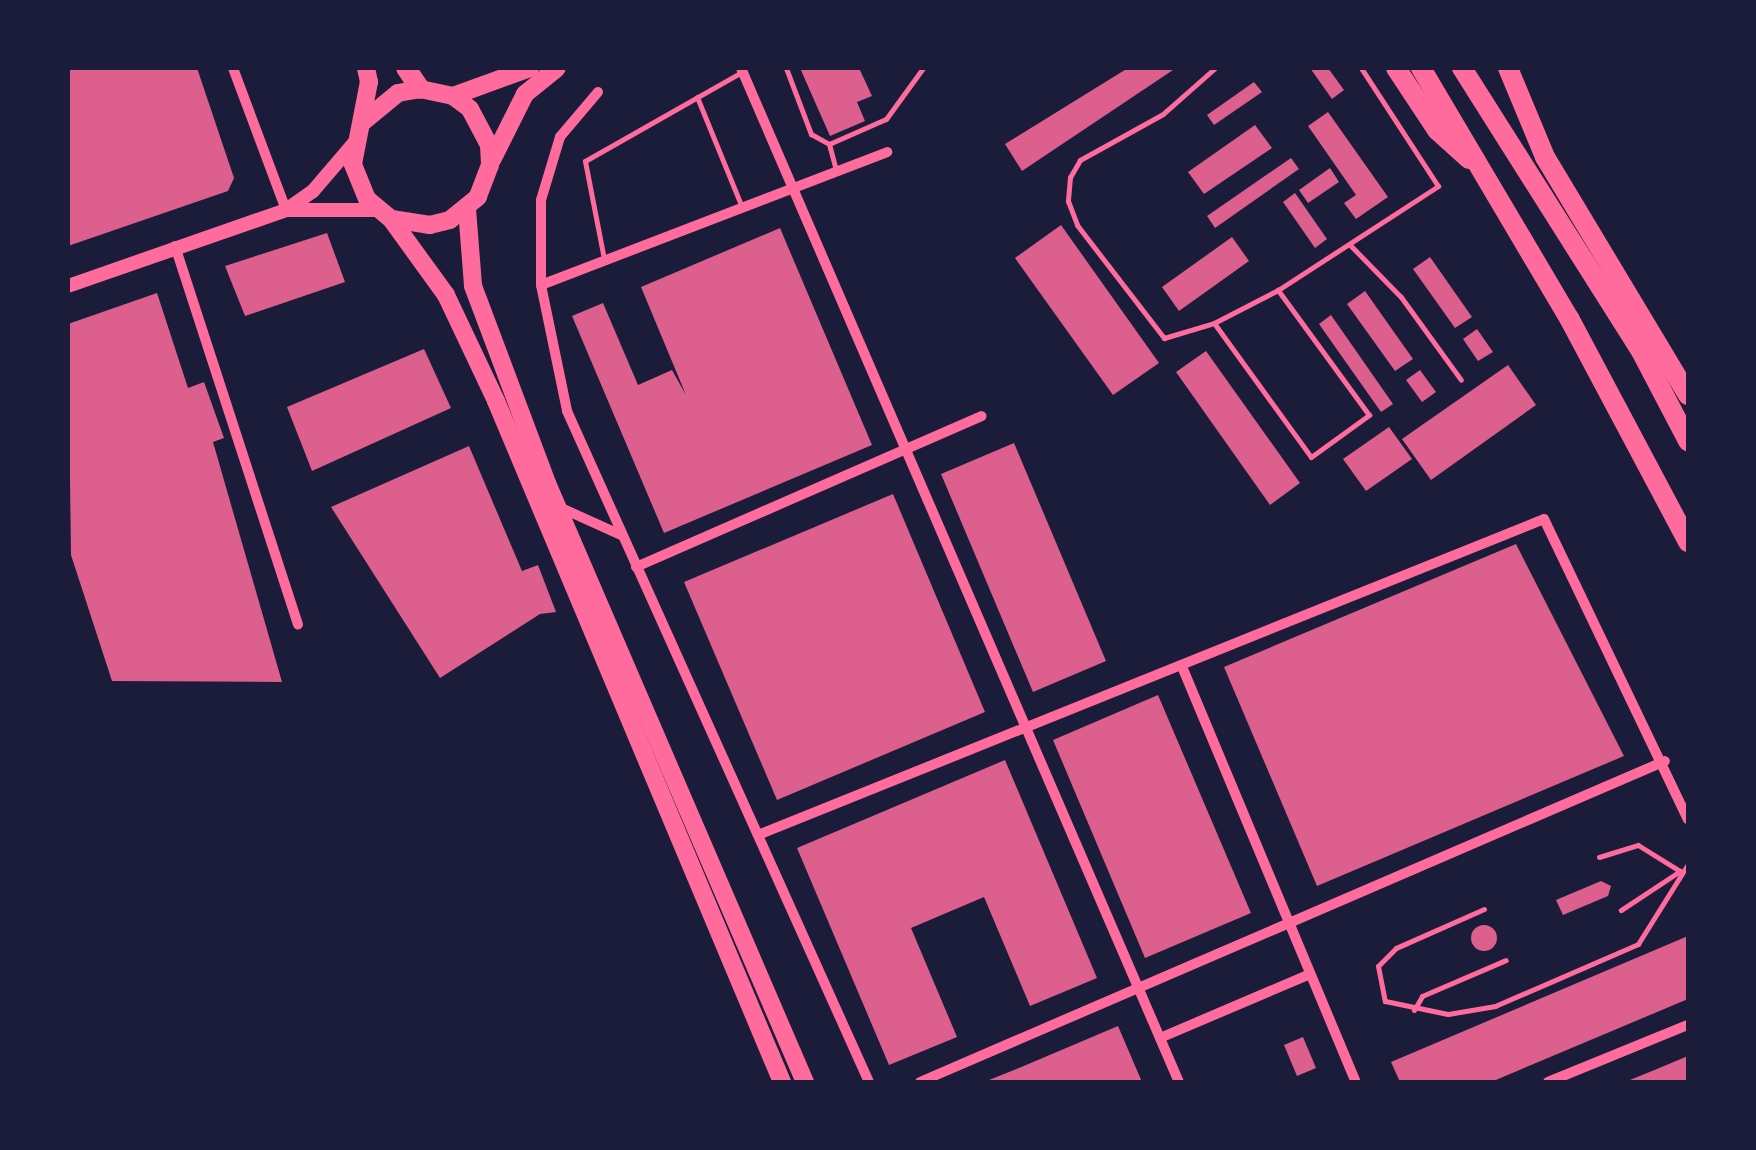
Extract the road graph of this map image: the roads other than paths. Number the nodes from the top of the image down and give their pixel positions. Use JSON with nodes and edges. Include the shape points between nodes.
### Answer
{"nodes":[{"id":1,"x":233,"y":68,"type":"edge"},
{"id":2,"x":366,"y":68,"type":"edge"},
{"id":3,"x":406,"y":68,"type":"edge"},
{"id":4,"x":530,"y":68,"type":"edge"},
{"id":5,"x":557,"y":68,"type":"edge"},
{"id":6,"x":786,"y":68,"type":"edge"},
{"id":7,"x":923,"y":68,"type":"edge"},
{"id":8,"x":1215,"y":68,"type":"edge"},
{"id":9,"x":1362,"y":68,"type":"edge"},
{"id":10,"x":1396,"y":68,"type":"edge"},
{"id":11,"x":1420,"y":68,"type":"edge"},
{"id":12,"x":1462,"y":68,"type":"edge"},
{"id":13,"x":1508,"y":68,"type":"edge"},
{"id":14,"x":742,"y":69,"type":"edge"},
{"id":15,"x":420,"y":89,"type":"junction"},
{"id":16,"x":598,"y":92,"type":"dead end"},
{"id":17,"x":453,"y":96,"type":"junction"},
{"id":18,"x":698,"y":97,"type":"junction"},
{"id":19,"x":364,"y":121,"type":"junction"},
{"id":20,"x":355,"y":142,"type":"junction"},
{"id":21,"x":828,"y":144,"type":"junction"},
{"id":22,"x":887,"y":152,"type":"dead end"},
{"id":23,"x":490,"y":165,"type":"junction"},
{"id":24,"x":1479,"y":168,"type":"junction"},
{"id":25,"x":837,"y":174,"type":"junction"},
{"id":26,"x":793,"y":193,"type":"junction"},
{"id":27,"x":466,"y":209,"type":"junction"},
{"id":28,"x":286,"y":210,"type":"junction"},
{"id":29,"x":743,"y":211,"type":"junction"},
{"id":30,"x":384,"y":214,"type":"junction"},
{"id":31,"x":175,"y":246,"type":"junction"},
{"id":32,"x":1350,"y":246,"type":"junction"},
{"id":33,"x":604,"y":262,"type":"junction"},
{"id":34,"x":541,"y":285,"type":"junction"},
{"id":35,"x":68,"y":286,"type":"edge"},
{"id":36,"x":1278,"y":290,"type":"junction"},
{"id":37,"x":1214,"y":323,"type":"junction"},
{"id":38,"x":1461,"y":380,"type":"dead end"},
{"id":39,"x":1688,"y":395,"type":"edge"},
{"id":40,"x":981,"y":416,"type":"dead end"},
{"id":41,"x":1688,"y":441,"type":"edge"},
{"id":42,"x":906,"y":452,"type":"junction"},
{"id":43,"x":556,"y":506,"type":"junction"},
{"id":44,"x":622,"y":535,"type":"junction"},
{"id":45,"x":1688,"y":542,"type":"edge"},
{"id":46,"x":636,"y":567,"type":"junction"},
{"id":47,"x":298,"y":625,"type":"dead end"},
{"id":48,"x":1183,"y":668,"type":"junction"},
{"id":49,"x":1030,"y":729,"type":"junction"},
{"id":50,"x":1666,"y":762,"type":"junction"},
{"id":51,"x":1688,"y":819,"type":"edge"},
{"id":52,"x":758,"y":835,"type":"junction"},
{"id":53,"x":1599,"y":857,"type":"dead end"},
{"id":54,"x":1688,"y":864,"type":"edge"},
{"id":55,"x":1680,"y":871,"type":"junction"},
{"id":56,"x":1484,"y":908,"type":"dead end"},
{"id":57,"x":1621,"y":910,"type":"dead end"},
{"id":58,"x":1285,"y":923,"type":"junction"},
{"id":59,"x":1506,"y":960,"type":"dead end"},
{"id":60,"x":1310,"y":974,"type":"junction"},
{"id":61,"x":1135,"y":987,"type":"junction"},
{"id":62,"x":1414,"y":1010,"type":"junction"},
{"id":63,"x":1688,"y":1025,"type":"edge"},
{"id":64,"x":1160,"y":1038,"type":"junction"},
{"id":65,"x":782,"y":1082,"type":"edge"},
{"id":66,"x":804,"y":1082,"type":"edge"},
{"id":67,"x":869,"y":1082,"type":"edge"},
{"id":68,"x":920,"y":1082,"type":"edge"},
{"id":69,"x":1179,"y":1082,"type":"edge"},
{"id":70,"x":1356,"y":1082,"type":"edge"},
{"id":71,"x":1548,"y":1082,"type":"edge"}],
"edges":[{"from":1,"to":28,"type":"street"},
{"from":2,"to":19,"type":"highway"},
{"from":3,"to":15,"type":"highway"},
{"from":4,"to":17,"type":"highway"},
{"from":5,"to":23,"type":"highway","via":[[525,94]]},
{"from":6,"to":21,"type":"lane","via":[[811,134]]},
{"from":7,"to":21,"type":"lane","via":[[886,119]]},
{"from":8,"to":37,"type":"lane","via":[[1162,114],[1080,160],[1068,201],[1077,225],[1151,329],[1164,338]]},
{"from":9,"to":32,"type":"lane","via":[[1438,186]]},
{"from":10,"to":24,"type":"highway","via":[[1438,130]]},
{"from":11,"to":24,"type":"highway"},
{"from":12,"to":41,"type":"highway","via":[[1641,351]]},
{"from":13,"to":39,"type":"highway","via":[[1546,157]]},
{"from":14,"to":18,"type":"lane"},
{"from":14,"to":26,"type":"street"},
{"from":15,"to":17,"type":"highway"},
{"from":15,"to":19,"type":"highway","via":[[388,99]]},
{"from":16,"to":34,"type":"street","via":[[560,137],[540,200]]},
{"from":17,"to":23,"type":"highway","via":[[482,125]]},
{"from":18,"to":29,"type":"lane"},
{"from":18,"to":33,"type":"lane","via":[[584,161]]},
{"from":19,"to":20,"type":"highway"},
{"from":20,"to":28,"type":"street","via":[[313,191]]},
{"from":20,"to":30,"type":"highway","via":[[353,164]]},
{"from":21,"to":25,"type":"lane"},
{"from":22,"to":25,"type":"street"},
{"from":23,"to":27,"type":"highway"},
{"from":24,"to":45,"type":"highway"},
{"from":25,"to":26,"type":"street"},
{"from":26,"to":29,"type":"street"},
{"from":26,"to":42,"type":"street"},
{"from":27,"to":30,"type":"highway","via":[[430,225]]},
{"from":27,"to":43,"type":"highway","via":[[474,286]]},
{"from":28,"to":30,"type":"street"},
{"from":28,"to":31,"type":"street"},
{"from":29,"to":33,"type":"street"},
{"from":30,"to":65,"type":"highway","via":[[438,280],[496,401]]},
{"from":31,"to":35,"type":"street"},
{"from":31,"to":47,"type":"street"},
{"from":32,"to":36,"type":"lane"},
{"from":32,"to":38,"type":"lane","via":[[1401,298]]},
{"from":33,"to":34,"type":"street"},
{"from":34,"to":44,"type":"street","via":[[568,411]]},
{"from":36,"to":37,"type":"lane"},
{"from":36,"to":37,"type":"lane","via":[[1368,415],[1310,457]]},
{"from":40,"to":42,"type":"street"},
{"from":42,"to":46,"type":"street"},
{"from":42,"to":49,"type":"street"},
{"from":43,"to":44,"type":"street"},
{"from":43,"to":66,"type":"highway"},
{"from":44,"to":46,"type":"street"},
{"from":46,"to":52,"type":"street"},
{"from":48,"to":49,"type":"street"},
{"from":48,"to":50,"type":"street","via":[[1544,520]]},
{"from":48,"to":58,"type":"street"},
{"from":49,"to":52,"type":"street"},
{"from":49,"to":61,"type":"street"},
{"from":50,"to":51,"type":"street"},
{"from":50,"to":58,"type":"street"},
{"from":52,"to":67,"type":"street"},
{"from":53,"to":55,"type":"lane","via":[[1638,845]]},
{"from":54,"to":55,"type":"lane"},
{"from":55,"to":57,"type":"lane"},
{"from":55,"to":62,"type":"lane","via":[[1638,944],[1495,1006],[1448,1014]]},
{"from":56,"to":62,"type":"lane","via":[[1396,948],[1378,966],[1385,1002]]},
{"from":58,"to":60,"type":"street"},
{"from":58,"to":61,"type":"street"},
{"from":59,"to":62,"type":"lane","via":[[1422,996]]},
{"from":60,"to":64,"type":"street"},
{"from":60,"to":70,"type":"street"},
{"from":61,"to":64,"type":"street"},
{"from":61,"to":68,"type":"street"},
{"from":63,"to":71,"type":"street"},
{"from":64,"to":69,"type":"street"}]}
